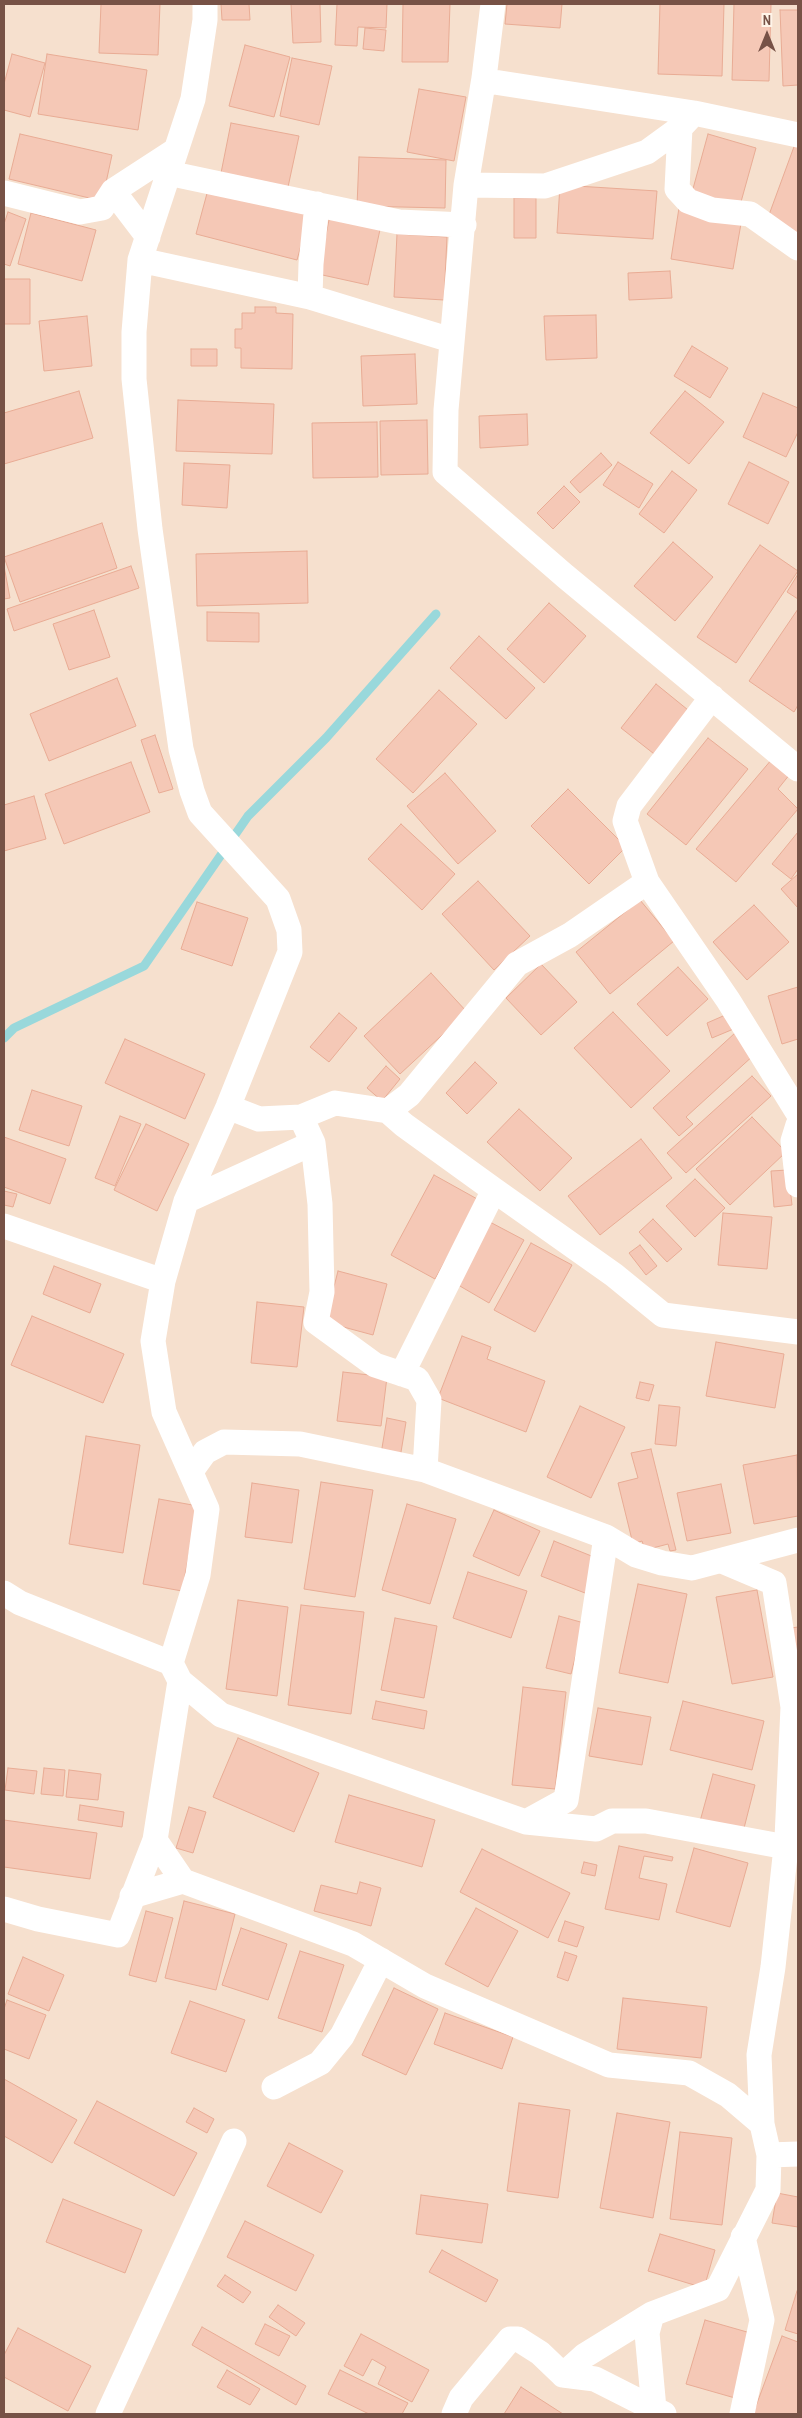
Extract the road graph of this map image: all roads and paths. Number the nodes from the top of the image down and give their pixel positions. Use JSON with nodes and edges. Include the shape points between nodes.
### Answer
{"nodes":[{"id":1,"x":204,"y":4,"type":"edge"},
{"id":2,"x":493,"y":4,"type":"edge"},
{"id":3,"x":484,"y":78,"type":"junction"},
{"id":4,"x":687,"y":120,"type":"junction"},
{"id":5,"x":798,"y":135,"type":"edge"},
{"id":6,"x":176,"y":150,"type":"junction"},
{"id":7,"x":168,"y":173,"type":"junction"},
{"id":8,"x":466,"y":186,"type":"junction"},
{"id":9,"x":114,"y":191,"type":"junction"},
{"id":10,"x":4,"y":193,"type":"edge"},
{"id":11,"x":317,"y":204,"type":"junction"},
{"id":12,"x":464,"y":225,"type":"junction"},
{"id":13,"x":148,"y":236,"type":"junction"},
{"id":14,"x":798,"y":248,"type":"edge"},
{"id":15,"x":140,"y":260,"type":"junction"},
{"id":16,"x":310,"y":297,"type":"junction"},
{"id":17,"x":451,"y":340,"type":"junction"},
{"id":18,"x":712,"y":697,"type":"junction"},
{"id":19,"x":798,"y":769,"type":"edge"},
{"id":20,"x":648,"y":882,"type":"junction"},
{"id":21,"x":228,"y":1107,"type":"junction"},
{"id":22,"x":388,"y":1111,"type":"junction"},
{"id":23,"x":798,"y":1113,"type":"edge"},
{"id":24,"x":301,"y":1116,"type":"junction"},
{"id":25,"x":798,"y":1125,"type":"edge"},
{"id":26,"x":312,"y":1143,"type":"junction"},
{"id":27,"x":798,"y":1185,"type":"edge"},
{"id":28,"x":494,"y":1190,"type":"junction"},
{"id":29,"x":186,"y":1201,"type":"junction"},
{"id":30,"x":4,"y":1226,"type":"edge"},
{"id":31,"x":163,"y":1281,"type":"junction"},
{"id":32,"x":798,"y":1332,"type":"edge"},
{"id":33,"x":402,"y":1374,"type":"junction"},
{"id":34,"x":192,"y":1470,"type":"junction"},
{"id":35,"x":425,"y":1470,"type":"junction"},
{"id":36,"x":606,"y":1537,"type":"junction"},
{"id":37,"x":798,"y":1540,"type":"edge"},
{"id":38,"x":722,"y":1561,"type":"junction"},
{"id":39,"x":4,"y":1593,"type":"edge"},
{"id":40,"x":175,"y":1672,"type":"junction"},
{"id":41,"x":526,"y":1822,"type":"junction"},
{"id":42,"x":155,"y":1840,"type":"junction"},
{"id":43,"x":791,"y":1841,"type":"edge"},
{"id":44,"x":183,"y":1881,"type":"junction"},
{"id":45,"x":132,"y":1896,"type":"junction"},
{"id":46,"x":4,"y":1908,"type":"edge"},
{"id":47,"x":381,"y":1960,"type":"junction"},
{"id":48,"x":274,"y":2087,"type":"dead end"},
{"id":49,"x":762,"y":2124,"type":"junction"},
{"id":50,"x":234,"y":2141,"type":"dead end"},
{"id":51,"x":798,"y":2154,"type":"edge"},
{"id":52,"x":769,"y":2156,"type":"junction"},
{"id":53,"x":743,"y":2237,"type":"junction"},
{"id":54,"x":652,"y":2314,"type":"junction"},
{"id":55,"x":564,"y":2375,"type":"junction"},
{"id":56,"x":659,"y":2412,"type":"edge"},
{"id":57,"x":108,"y":2414,"type":"edge"},
{"id":58,"x":454,"y":2414,"type":"edge"},
{"id":59,"x":742,"y":2414,"type":"edge"}],
"edges":[{"from":1,"to":6,"type":"street","via":[[205,20],[193,99]]},
{"from":2,"to":3,"type":"street"},
{"from":3,"to":4,"type":"street"},
{"from":3,"to":8,"type":"street"},
{"from":4,"to":5,"type":"street"},
{"from":4,"to":8,"type":"street","via":[[648,152],[544,186]]},
{"from":4,"to":14,"type":"street","via":[[677,189],[688,201],[712,210],[750,214]]},
{"from":6,"to":7,"type":"street"},
{"from":6,"to":9,"type":"street"},
{"from":7,"to":11,"type":"street"},
{"from":7,"to":13,"type":"street"},
{"from":8,"to":12,"type":"street"},
{"from":9,"to":10,"type":"street","via":[[102,208],[80,212]]},
{"from":9,"to":13,"type":"street"},
{"from":11,"to":12,"type":"street","via":[[399,222]]},
{"from":11,"to":16,"type":"street"},
{"from":12,"to":17,"type":"street"},
{"from":13,"to":15,"type":"street"},
{"from":15,"to":16,"type":"street"},
{"from":15,"to":21,"type":"street","via":[[134,379],[150,529],[181,749],[200,813],[278,899],[289,930],[290,952]]},
{"from":16,"to":17,"type":"street"},
{"from":17,"to":18,"type":"street","via":[[445,472]]},
{"from":18,"to":19,"type":"street"},
{"from":18,"to":20,"type":"street","via":[[630,806],[625,821]]},
{"from":20,"to":22,"type":"street","via":[[570,935],[517,964],[409,1095]]},
{"from":20,"to":23,"type":"street","via":[[728,1000]]},
{"from":21,"to":24,"type":"street","via":[[259,1119]]},
{"from":21,"to":29,"type":"street"},
{"from":22,"to":24,"type":"street","via":[[335,1103]]},
{"from":22,"to":28,"type":"street"},
{"from":24,"to":26,"type":"street"},
{"from":25,"to":27,"type":"street","via":[[793,1141]]},
{"from":26,"to":29,"type":"street"},
{"from":26,"to":33,"type":"street","via":[[321,1224],[322,1292],[316,1322],[375,1366]]},
{"from":28,"to":32,"type":"street","via":[[614,1274],[663,1315]]},
{"from":28,"to":33,"type":"street"},
{"from":29,"to":31,"type":"street"},
{"from":30,"to":31,"type":"street"},
{"from":31,"to":34,"type":"street","via":[[153,1341],[164,1412]]},
{"from":33,"to":35,"type":"street","via":[[417,1379],[430,1400]]},
{"from":34,"to":35,"type":"street","via":[[205,1452],[224,1442],[300,1444]]},
{"from":34,"to":40,"type":"street","via":[[207,1509],[198,1575]]},
{"from":35,"to":36,"type":"street"},
{"from":36,"to":38,"type":"street","via":[[636,1555],[662,1563],[692,1568]]},
{"from":36,"to":41,"type":"street","via":[[566,1800]]},
{"from":37,"to":38,"type":"street"},
{"from":38,"to":43,"type":"street","via":[[774,1583],[793,1707]]},
{"from":39,"to":40,"type":"street"},
{"from":40,"to":41,"type":"street","via":[[221,1714]]},
{"from":40,"to":42,"type":"street"},
{"from":41,"to":43,"type":"street","via":[[596,1829],[612,1820],[646,1820]]},
{"from":42,"to":44,"type":"street"},
{"from":42,"to":45,"type":"street"},
{"from":43,"to":49,"type":"street","via":[[759,2055]]},
{"from":44,"to":45,"type":"street"},
{"from":44,"to":47,"type":"street","via":[[353,1944]]},
{"from":45,"to":46,"type":"street","via":[[118,1935],[38,1919]]},
{"from":47,"to":48,"type":"street","via":[[342,2036],[320,2063]]},
{"from":47,"to":49,"type":"street","via":[[425,1986],[609,2065],[689,2073],[728,2095]]},
{"from":49,"to":52,"type":"street"},
{"from":50,"to":57,"type":"street"},
{"from":51,"to":52,"type":"street"},
{"from":52,"to":53,"type":"street","via":[[768,2190]]},
{"from":53,"to":54,"type":"street","via":[[718,2289]]},
{"from":53,"to":59,"type":"street","via":[[762,2320]]},
{"from":54,"to":55,"type":"street","via":[[584,2356]]},
{"from":54,"to":56,"type":"street","via":[[648,2333]]},
{"from":55,"to":56,"type":"street","via":[[594,2379]]},
{"from":55,"to":58,"type":"street","via":[[540,2353],[518,2339],[510,2339],[460,2398]]}]}
